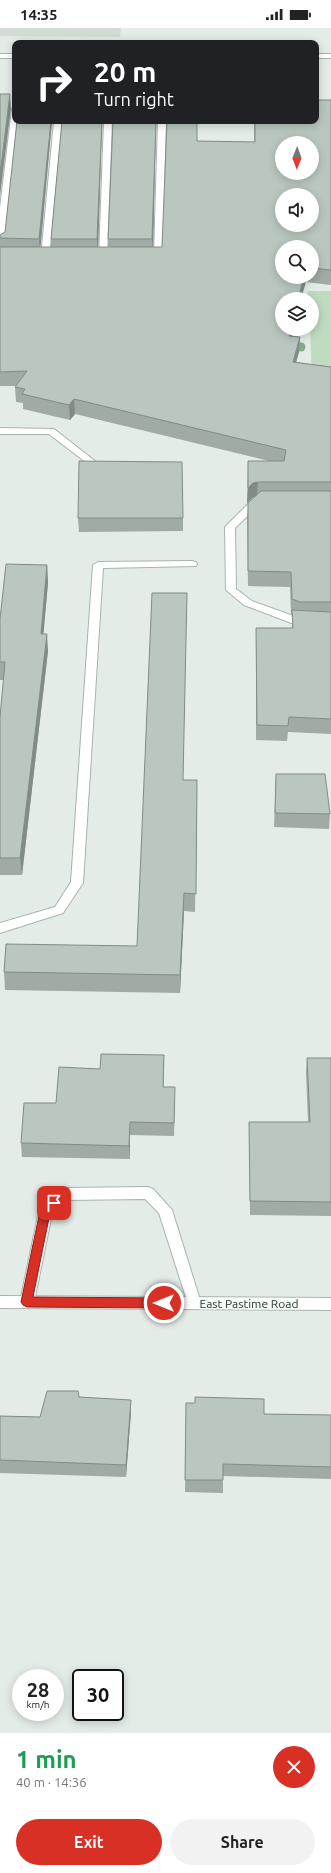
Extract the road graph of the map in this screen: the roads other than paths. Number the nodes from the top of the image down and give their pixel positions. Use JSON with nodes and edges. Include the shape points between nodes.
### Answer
{"nodes":[{"id":1,"x":0,"y":56,"type":"edge"},
{"id":2,"x":12,"y":56,"type":"edge"},
{"id":3,"x":319,"y":56,"type":"edge"},
{"id":4,"x":331,"y":56,"type":"edge"},
{"id":5,"x":14,"y":124,"type":"edge"},
{"id":6,"x":58,"y":124,"type":"edge"},
{"id":7,"x":108,"y":124,"type":"edge"},
{"id":8,"x":162,"y":124,"type":"edge"},
{"id":9,"x":0,"y":246,"type":"edge"},
{"id":10,"x":45,"y":257,"type":"edge"},
{"id":11,"x":103,"y":257,"type":"edge"},
{"id":12,"x":142,"y":257,"type":"edge"},
{"id":13,"x":0,"y":431,"type":"edge"},
{"id":14,"x":95,"y":465,"type":"edge"},
{"id":15,"x":272,"y":501,"type":"edge"},
{"id":16,"x":192,"y":564,"type":"dead end"},
{"id":17,"x":331,"y":622,"type":"edge"},
{"id":18,"x":0,"y":928,"type":"edge"},
{"id":19,"x":0,"y":1302,"type":"edge"},
{"id":20,"x":27,"y":1302,"type":"junction"},
{"id":21,"x":194,"y":1303,"type":"junction"},
{"id":22,"x":331,"y":1304,"type":"edge"}],
"edges":[{"from":1,"to":2,"type":"street"},
{"from":3,"to":4,"type":"street"},
{"from":5,"to":9,"type":"street"},
{"from":6,"to":10,"type":"street"},
{"from":7,"to":11,"type":"street"},
{"from":8,"to":12,"type":"street","via":[[158,258]]},
{"from":13,"to":14,"type":"street","via":[[51,431]]},
{"from":15,"to":17,"type":"street","via":[[257,501],[230,527],[231,590],[248,603],[298,622]]},
{"from":16,"to":18,"type":"street","via":[[98,565],[77,882],[59,910]]},
{"from":19,"to":20,"type":"street","name":"East Pastime Road"},
{"from":20,"to":21,"type":"street","name":"East Pastime Road"},
{"from":20,"to":21,"type":"street","via":[[46,1211],[62,1194],[148,1192],[165,1210]]},
{"from":21,"to":22,"type":"street","name":"East Pastime Road"}]}
